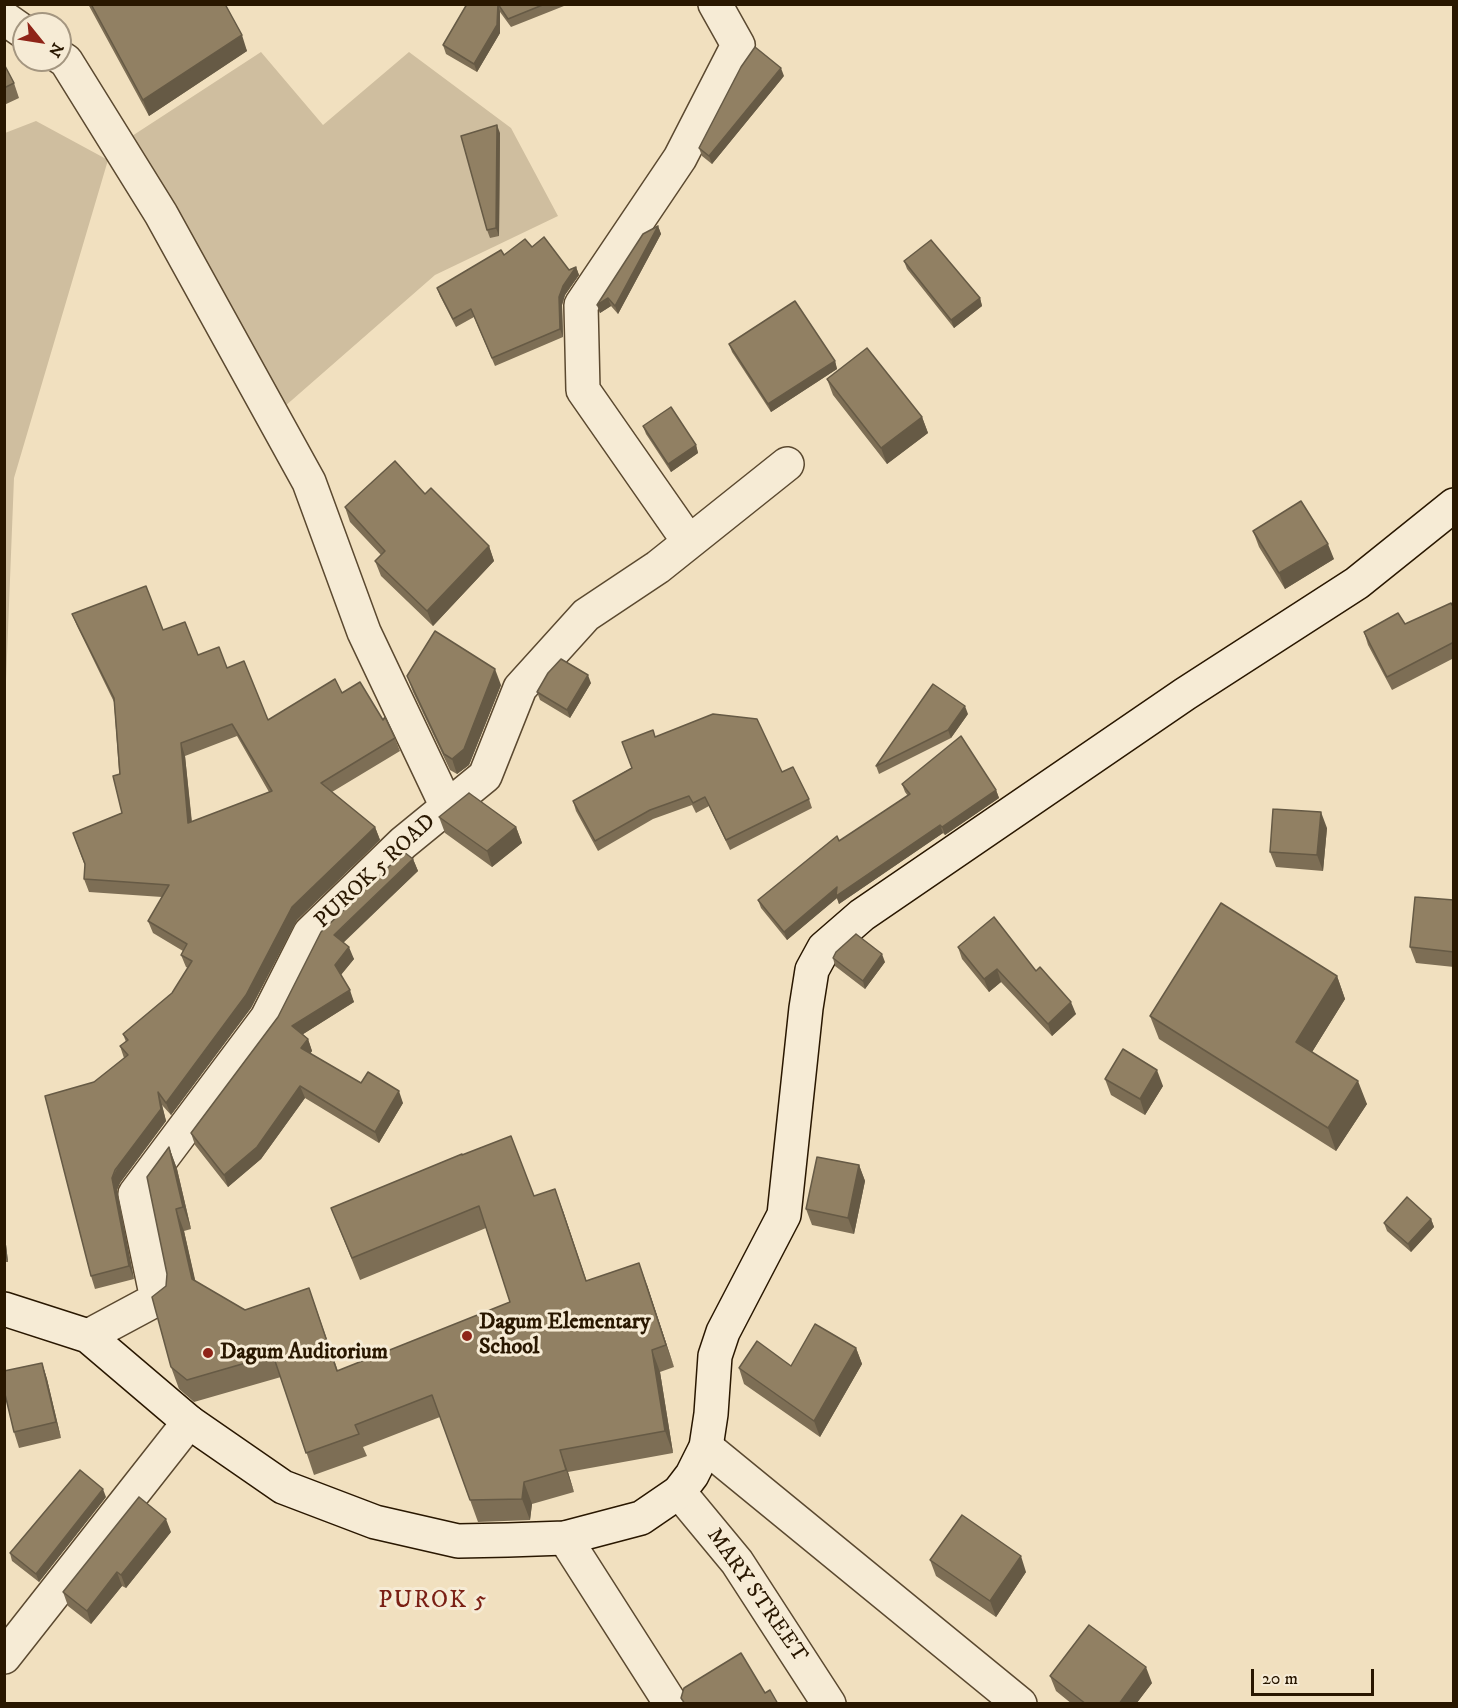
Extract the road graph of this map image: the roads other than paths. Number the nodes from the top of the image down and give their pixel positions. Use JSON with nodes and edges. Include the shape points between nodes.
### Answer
{"nodes":[{"id":1,"x":715,"y":4,"type":"edge"},
{"id":2,"x":72,"y":71,"type":"edge"},
{"id":3,"x":787,"y":464,"type":"dead end"},
{"id":4,"x":1454,"y":505,"type":"edge"},
{"id":5,"x":689,"y":542,"type":"junction"},
{"id":6,"x":447,"y":807,"type":"junction"},
{"id":7,"x":4,"y":1310,"type":"edge"},
{"id":8,"x":88,"y":1336,"type":"junction"},
{"id":9,"x":189,"y":1422,"type":"junction"},
{"id":10,"x":706,"y":1447,"type":"junction"},
{"id":11,"x":679,"y":1492,"type":"junction"},
{"id":12,"x":566,"y":1538,"type":"junction"},
{"id":13,"x":4,"y":1657,"type":"edge"},
{"id":14,"x":671,"y":1704,"type":"edge"},
{"id":15,"x":829,"y":1704,"type":"edge"},
{"id":16,"x":1020,"y":1704,"type":"edge"}],
"edges":[{"from":1,"to":5,"type":"street","via":[[738,45],[681,158],[581,305],[584,390]]},
{"from":2,"to":6,"type":"street","via":[[161,214],[309,482],[364,632]]},
{"from":3,"to":5,"type":"street","name":"PUROK 5 ROAD"},
{"from":4,"to":10,"type":"street","via":[[1357,583],[1185,694],[862,915],[824,948],[812,970],[807,998],[784,1215],[728,1322],[715,1356]]},
{"from":5,"to":6,"type":"street","name":"PUROK 5 ROAD","via":[[586,615],[571,631],[520,688],[484,776]]},
{"from":6,"to":8,"type":"street","name":"PUROK 5 ROAD","via":[[403,843],[310,933],[267,1018],[135,1194],[157,1299]]},
{"from":7,"to":8,"type":"street"},
{"from":8,"to":9,"type":"street"},
{"from":9,"to":12,"type":"street","via":[[283,1487],[375,1522],[458,1541]]},
{"from":9,"to":13,"type":"street"},
{"from":10,"to":11,"type":"street"},
{"from":10,"to":16,"type":"street"},
{"from":11,"to":12,"type":"street","via":[[641,1518]]},
{"from":11,"to":15,"type":"street","name":"MARY STREET","via":[[737,1563]]},
{"from":12,"to":14,"type":"street"}]}
